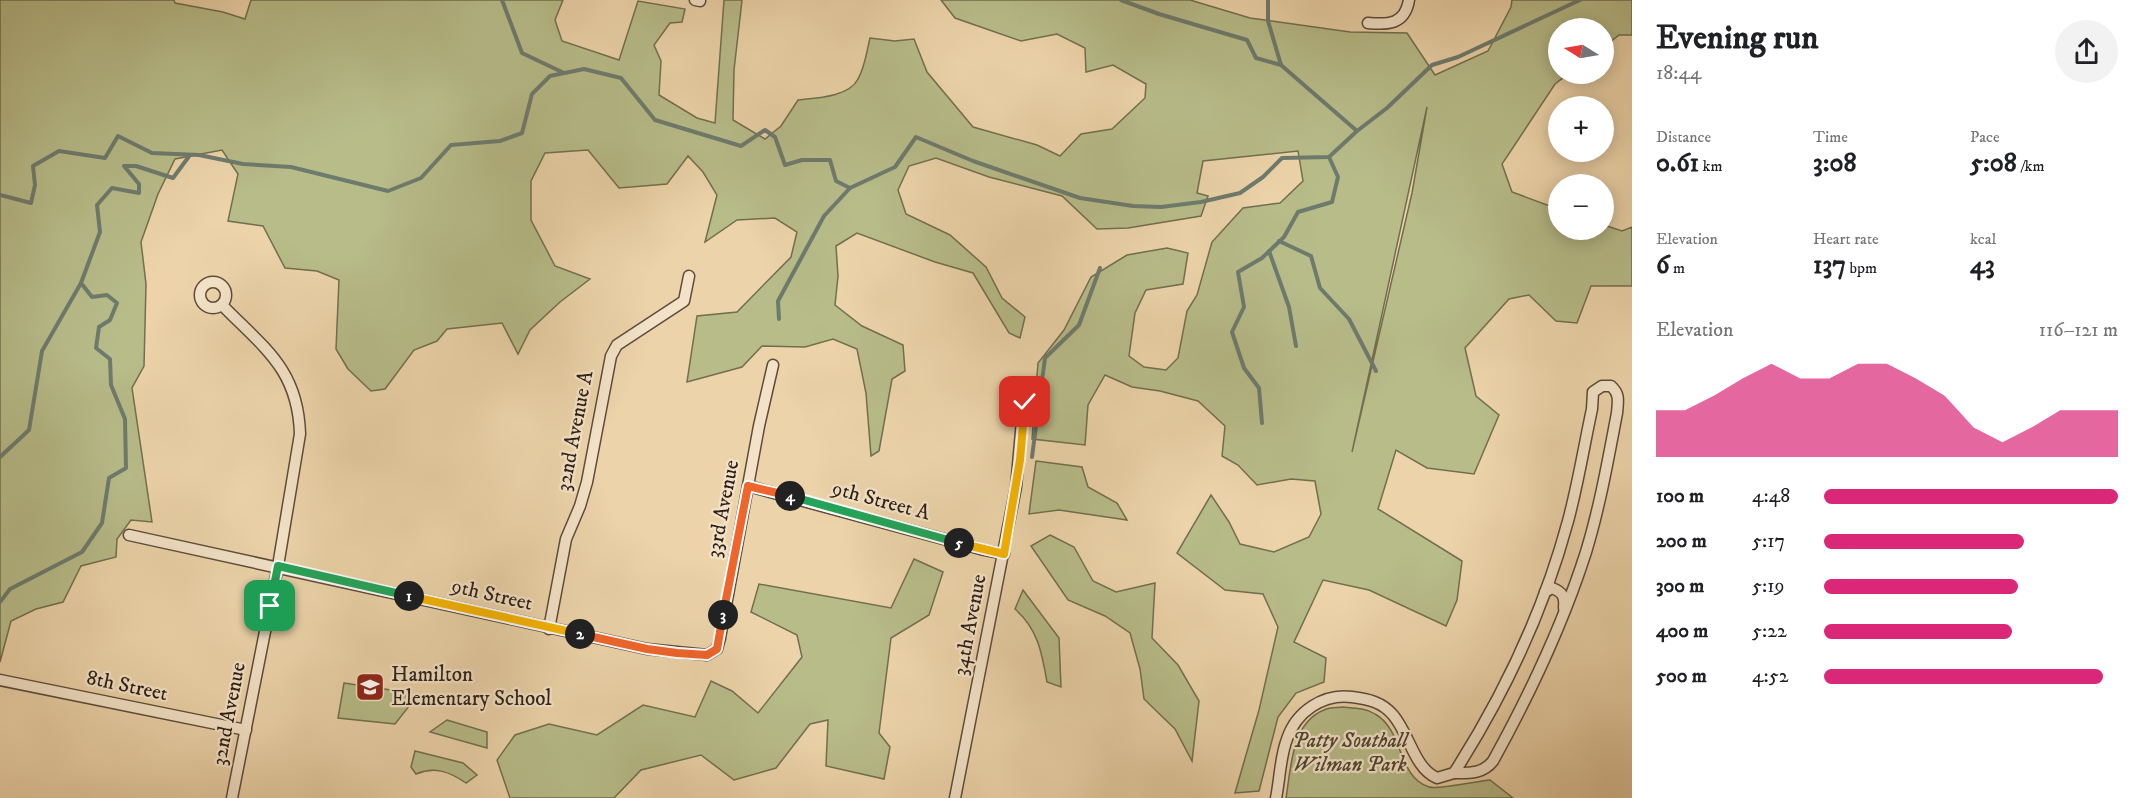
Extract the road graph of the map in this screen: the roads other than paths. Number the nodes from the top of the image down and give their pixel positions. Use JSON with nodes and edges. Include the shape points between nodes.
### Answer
{"nodes":[{"id":1,"x":1410,"y":0,"type":"edge"},
{"id":2,"x":1368,"y":22,"type":"dead end"},
{"id":3,"x":689,"y":276,"type":"dead end"},
{"id":4,"x":222,"y":305,"type":"dead end"},
{"id":5,"x":773,"y":364,"type":"dead end"},
{"id":6,"x":1025,"y":387,"type":"dead end"},
{"id":7,"x":748,"y":486,"type":"junction"},
{"id":8,"x":129,"y":535,"type":"dead end"},
{"id":9,"x":1004,"y":554,"type":"junction"},
{"id":10,"x":278,"y":566,"type":"junction"},
{"id":11,"x":1545,"y":592,"type":"junction"},
{"id":12,"x":1564,"y":611,"type":"junction"},
{"id":13,"x":549,"y":628,"type":"junction"},
{"id":14,"x":707,"y":655,"type":"joint"},
{"id":15,"x":0,"y":680,"type":"edge"},
{"id":16,"x":246,"y":730,"type":"junction"},
{"id":17,"x":1454,"y":773,"type":"junction"},
{"id":18,"x":232,"y":798,"type":"edge"},
{"id":19,"x":955,"y":798,"type":"edge"},
{"id":20,"x":1276,"y":798,"type":"edge"}],
"edges":[{"from":1,"to":2,"type":"street","via":[[1399,21]]},
{"from":3,"to":13,"type":"street","name":"32nd Avenue A","via":[[684,301],[617,345],[611,356],[587,482],[566,539]]},
{"from":4,"to":10,"type":"street","name":"32nd Avenue","via":[[281,366],[297,404],[299,447]]},
{"from":5,"to":7,"type":"street","name":"33rd Avenue"},
{"from":6,"to":9,"type":"street","name":"34th Avenue","via":[[1020,460]]},
{"from":7,"to":9,"type":"street","name":"9th Street A"},
{"from":7,"to":14,"type":"street","name":"33rd Avenue","via":[[720,638],[717,649]]},
{"from":8,"to":10,"type":"street","name":"9th Street"},
{"from":9,"to":19,"type":"street","name":"34th Avenue"},
{"from":10,"to":13,"type":"street","name":"9th Street"},
{"from":10,"to":16,"type":"street","name":"32nd Avenue"},
{"from":11,"to":12,"type":"street","via":[[1552,588],[1563,594]]},
{"from":11,"to":12,"type":"street","via":[[1568,521],[1593,392],[1611,386],[1618,398],[1602,489]]},
{"from":11,"to":17,"type":"street","via":[[1481,731]]},
{"from":12,"to":17,"type":"street","via":[[1493,761],[1478,772]]},
{"from":13,"to":14,"type":"street","name":"9th Street","via":[[647,649]]},
{"from":15,"to":16,"type":"street","name":"8th Street"},
{"from":16,"to":18,"type":"street","name":"32nd Avenue"},
{"from":17,"to":20,"type":"street","via":[[1437,778],[1425,771],[1401,726],[1384,707],[1362,698],[1337,697],[1314,705],[1292,728],[1286,740]]}]}
